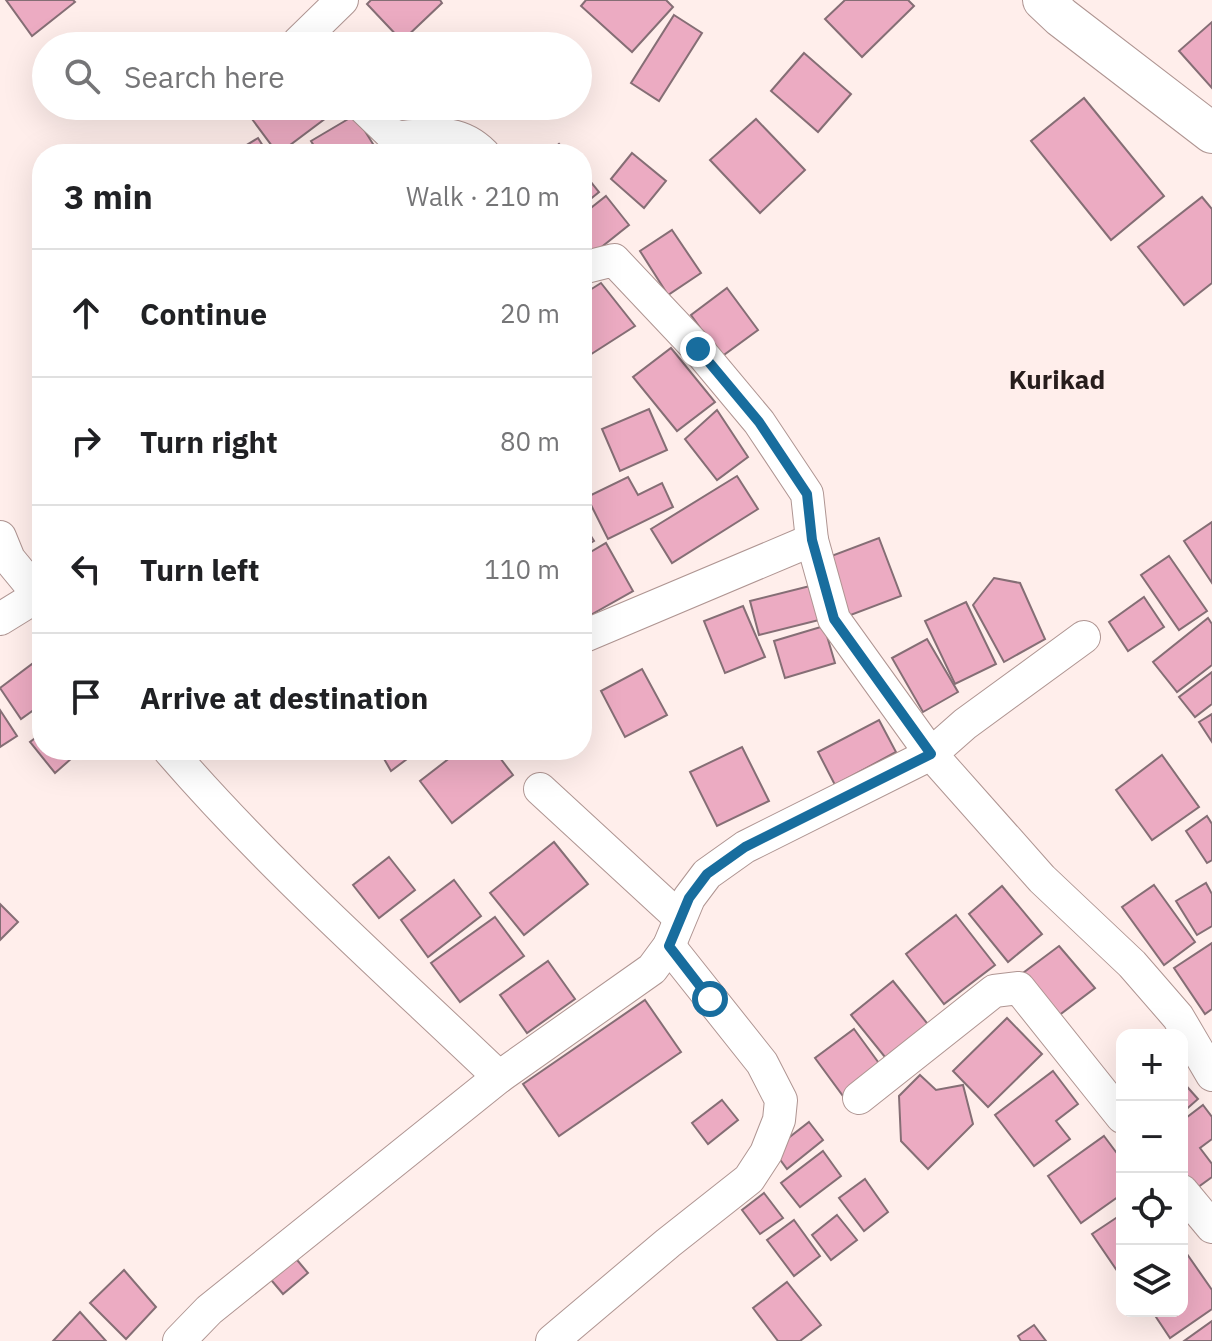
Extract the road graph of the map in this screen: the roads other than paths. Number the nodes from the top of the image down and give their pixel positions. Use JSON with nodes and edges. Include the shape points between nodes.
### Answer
{"nodes":[{"id":1,"x":342,"y":0,"type":"edge"},
{"id":2,"x":1043,"y":0,"type":"edge"},
{"id":3,"x":309,"y":32,"type":"edge"},
{"id":4,"x":376,"y":120,"type":"edge"},
{"id":5,"x":1212,"y":133,"type":"edge"},
{"id":6,"x":474,"y":144,"type":"edge"},
{"id":7,"x":592,"y":266,"type":"edge"},
{"id":8,"x":0,"y":537,"type":"edge"},
{"id":9,"x":812,"y":540,"type":"junction"},
{"id":10,"x":32,"y":587,"type":"edge"},
{"id":11,"x":32,"y":601,"type":"edge"},
{"id":12,"x":0,"y":619,"type":"edge"},
{"id":13,"x":592,"y":633,"type":"edge"},
{"id":14,"x":1084,"y":637,"type":"dead end"},
{"id":15,"x":931,"y":754,"type":"junction"},
{"id":16,"x":178,"y":760,"type":"edge"},
{"id":17,"x":540,"y":789,"type":"dead end"},
{"id":18,"x":674,"y":932,"type":"junction"},
{"id":19,"x":1212,"y":1075,"type":"edge"},
{"id":20,"x":499,"y":1077,"type":"junction"},
{"id":21,"x":859,"y":1098,"type":"dead end"},
{"id":22,"x":1116,"y":1109,"type":"edge"},
{"id":23,"x":1188,"y":1198,"type":"edge"},
{"id":24,"x":1212,"y":1227,"type":"edge"},
{"id":25,"x":179,"y":1341,"type":"edge"},
{"id":26,"x":552,"y":1341,"type":"edge"}],
"edges":[{"from":1,"to":3,"type":"street"},
{"from":2,"to":5,"type":"street"},
{"from":4,"to":6,"type":"street","via":[[399,137],[451,134]]},
{"from":7,"to":9,"type":"street","via":[[614,260],[759,422],[807,494]]},
{"from":8,"to":10,"type":"street","via":[[9,559]]},
{"from":9,"to":13,"type":"street"},
{"from":9,"to":15,"type":"street","via":[[834,619]]},
{"from":11,"to":12,"type":"street"},
{"from":14,"to":15,"type":"street"},
{"from":15,"to":18,"type":"street","via":[[745,847],[707,874]]},
{"from":15,"to":19,"type":"street","via":[[1042,879],[1142,975],[1178,1017]]},
{"from":16,"to":20,"type":"street","via":[[287,874]]},
{"from":17,"to":18,"type":"street"},
{"from":18,"to":20,"type":"street","via":[[652,969]]},
{"from":18,"to":26,"type":"street","via":[[762,1063],[781,1100],[779,1120],[749,1179]]},
{"from":20,"to":25,"type":"street","via":[[209,1310]]},
{"from":21,"to":22,"type":"street","via":[[994,991],[1019,988]]},
{"from":23,"to":24,"type":"street"}]}
